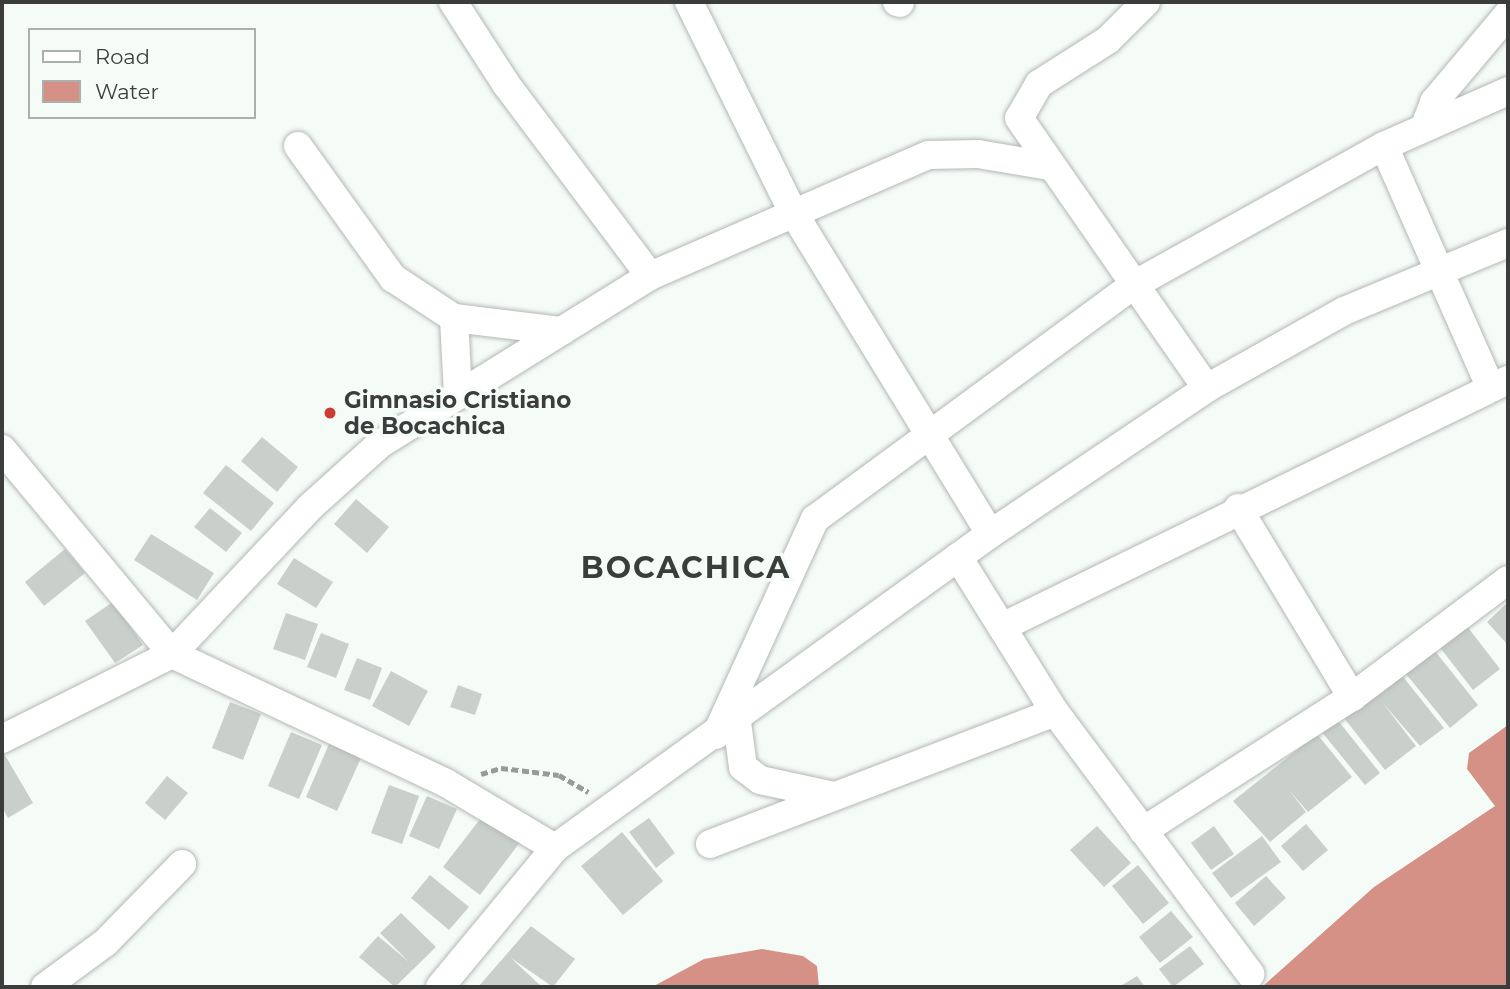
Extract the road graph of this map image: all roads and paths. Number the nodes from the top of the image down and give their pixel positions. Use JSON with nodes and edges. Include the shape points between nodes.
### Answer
{"nodes":[{"id":1,"x":453,"y":2,"type":"edge"},
{"id":2,"x":689,"y":2,"type":"edge"},
{"id":3,"x":1146,"y":2,"type":"edge"},
{"id":4,"x":1508,"y":13,"type":"edge"},
{"id":5,"x":1508,"y":91,"type":"edge"},
{"id":6,"x":1425,"y":126,"type":"junction"},
{"id":7,"x":299,"y":146,"type":"dead end"},
{"id":8,"x":1384,"y":146,"type":"junction"},
{"id":9,"x":1049,"y":166,"type":"junction"},
{"id":10,"x":793,"y":212,"type":"junction"},
{"id":11,"x":1508,"y":243,"type":"edge"},
{"id":12,"x":1437,"y":270,"type":"junction"},
{"id":13,"x":650,"y":276,"type":"junction"},
{"id":14,"x":1132,"y":286,"type":"junction"},
{"id":15,"x":454,"y":318,"type":"junction"},
{"id":16,"x":562,"y":331,"type":"junction"},
{"id":17,"x":1499,"y":383,"type":"edge"},
{"id":18,"x":1207,"y":388,"type":"junction"},
{"id":19,"x":458,"y":394,"type":"junction"},
{"id":20,"x":926,"y":433,"type":"junction"},
{"id":21,"x":2,"y":449,"type":"edge"},
{"id":22,"x":1238,"y":508,"type":"junction"},
{"id":23,"x":990,"y":534,"type":"junction"},
{"id":24,"x":958,"y":557,"type":"junction"},
{"id":25,"x":1508,"y":580,"type":"edge"},
{"id":26,"x":1004,"y":626,"type":"junction"},
{"id":27,"x":172,"y":654,"type":"junction"},
{"id":28,"x":1352,"y":697,"type":"junction"},
{"id":29,"x":1055,"y":712,"type":"junction"},
{"id":30,"x":726,"y":728,"type":"junction"},
{"id":31,"x":2,"y":739,"type":"edge"},
{"id":32,"x":446,"y":783,"type":"junction"},
{"id":33,"x":830,"y":795,"type":"junction"},
{"id":34,"x":611,"y":804,"type":"junction"},
{"id":35,"x":1143,"y":831,"type":"junction"},
{"id":36,"x":710,"y":844,"type":"dead end"},
{"id":37,"x":555,"y":848,"type":"junction"},
{"id":38,"x":182,"y":864,"type":"dead end"},
{"id":39,"x":1250,"y":974,"type":"dead end"},
{"id":40,"x":45,"y":987,"type":"edge"},
{"id":41,"x":440,"y":987,"type":"edge"}],
"edges":[{"from":1,"to":13,"type":"street","via":[[506,85]]},
{"from":2,"to":10,"type":"street"},
{"from":3,"to":9,"type":"street","via":[[1135,19],[1039,84],[1024,103],[1019,118]]},
{"from":4,"to":6,"type":"street","via":[[1434,102]]},
{"from":5,"to":6,"type":"street"},
{"from":6,"to":8,"type":"street"},
{"from":7,"to":15,"type":"street","via":[[393,278]]},
{"from":8,"to":12,"type":"street"},
{"from":8,"to":14,"type":"street"},
{"from":9,"to":10,"type":"street","via":[[978,154],[928,155]]},
{"from":9,"to":14,"type":"street"},
{"from":10,"to":13,"type":"street"},
{"from":10,"to":20,"type":"street"},
{"from":11,"to":12,"type":"street"},
{"from":12,"to":17,"type":"street"},
{"from":12,"to":18,"type":"street","via":[[1345,311]]},
{"from":13,"to":16,"type":"street"},
{"from":14,"to":18,"type":"street"},
{"from":14,"to":20,"type":"street"},
{"from":15,"to":16,"type":"street"},
{"from":15,"to":19,"type":"street"},
{"from":16,"to":19,"type":"street"},
{"from":17,"to":22,"type":"street"},
{"from":18,"to":23,"type":"street"},
{"from":19,"to":27,"type":"street","via":[[380,444],[310,507]]},
{"from":20,"to":23,"type":"street"},
{"from":20,"to":30,"type":"street","via":[[815,519]]},
{"from":21,"to":27,"type":"street"},
{"from":22,"to":26,"type":"street"},
{"from":22,"to":28,"type":"street"},
{"from":23,"to":24,"type":"street"},
{"from":24,"to":26,"type":"street"},
{"from":24,"to":30,"type":"street"},
{"from":25,"to":28,"type":"street"},
{"from":26,"to":29,"type":"street"},
{"from":27,"to":31,"type":"street"},
{"from":27,"to":32,"type":"street"},
{"from":28,"to":35,"type":"street"},
{"from":29,"to":33,"type":"street"},
{"from":29,"to":35,"type":"street"},
{"from":30,"to":33,"type":"street","via":[[743,767],[760,780]]},
{"from":30,"to":34,"type":"street"},
{"from":32,"to":34,"type":"path","via":[[501,768],[559,775]]},
{"from":32,"to":37,"type":"street"},
{"from":33,"to":36,"type":"street"},
{"from":34,"to":37,"type":"street"},
{"from":35,"to":39,"type":"street"},
{"from":37,"to":41,"type":"street"},
{"from":38,"to":40,"type":"street","via":[[106,942]]}]}
